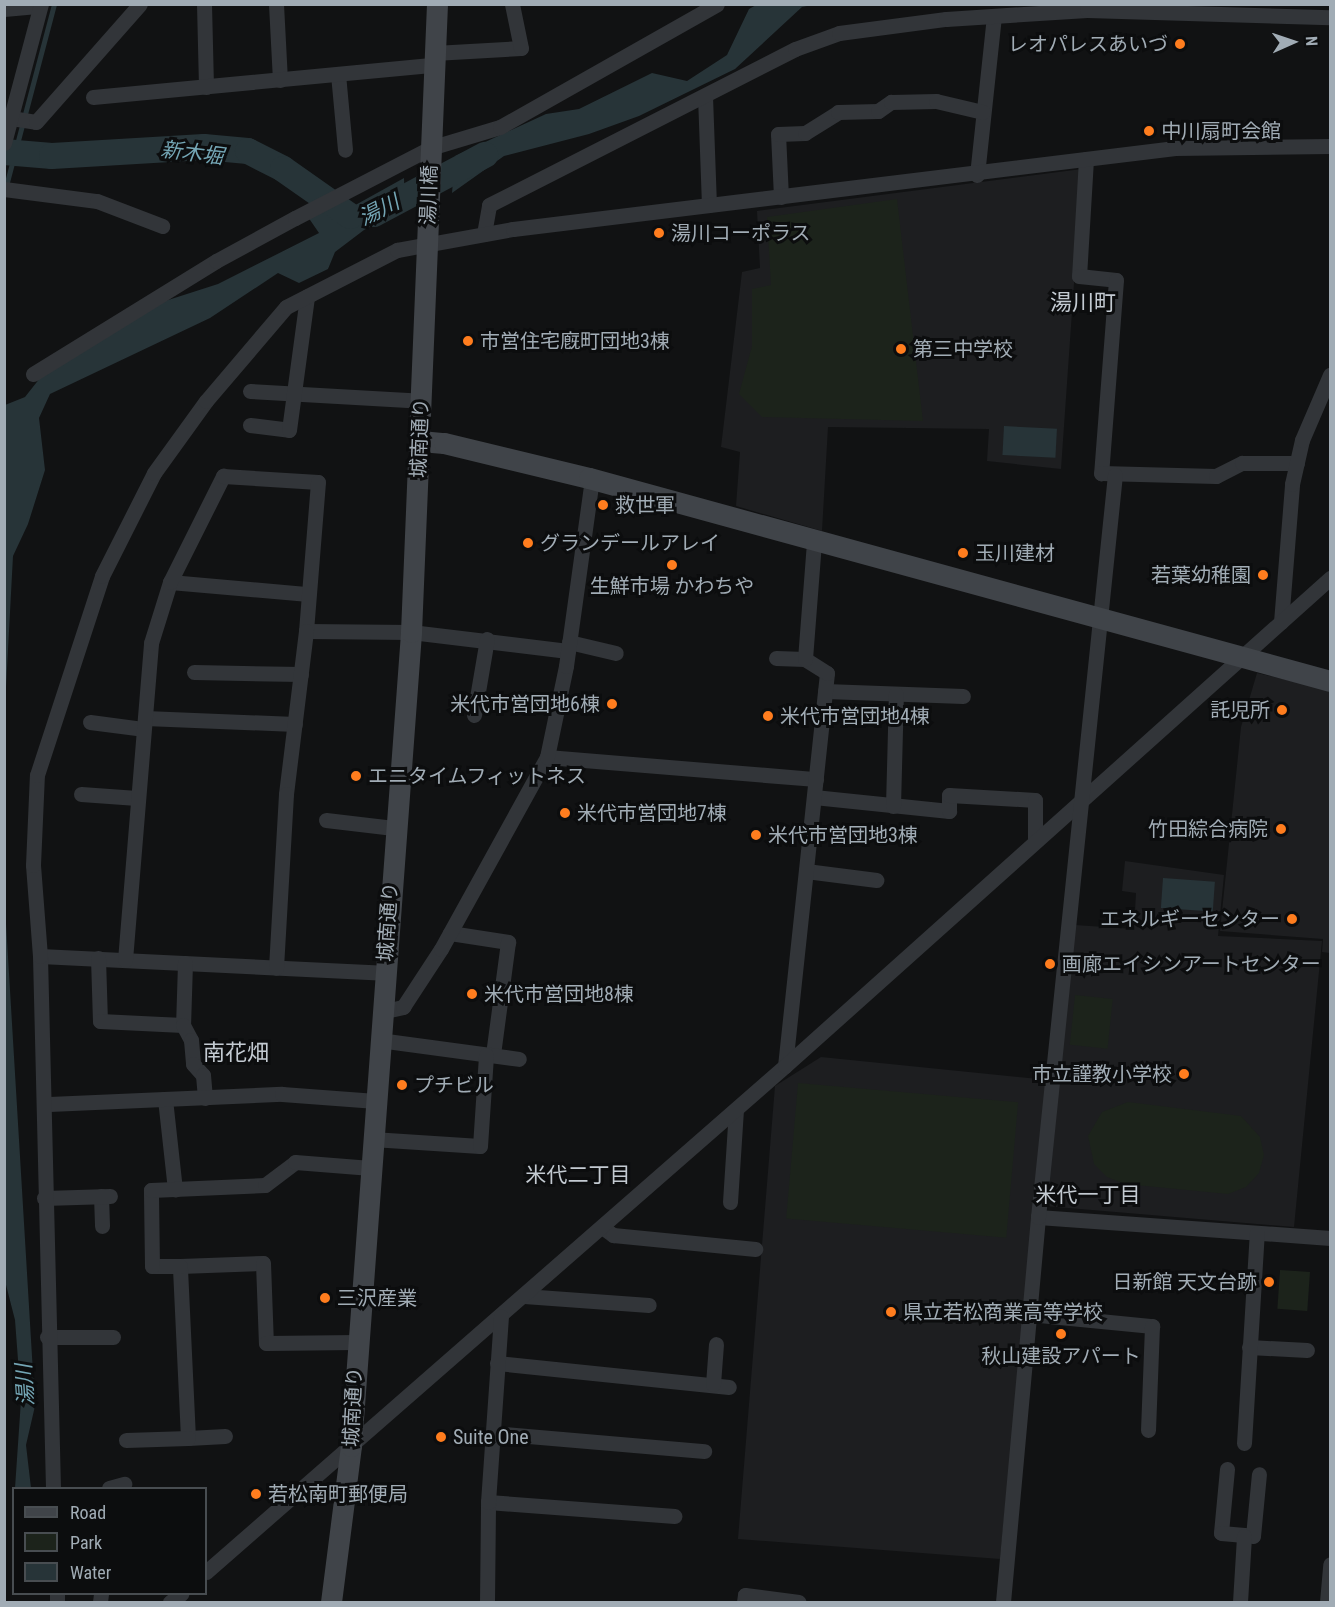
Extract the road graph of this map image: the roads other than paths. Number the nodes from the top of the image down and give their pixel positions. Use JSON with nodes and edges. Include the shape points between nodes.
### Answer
{"nodes":[{"id":1,"x":140,"y":4,"type":"edge"},
{"id":2,"x":204,"y":4,"type":"edge"},
{"id":3,"x":276,"y":4,"type":"edge"},
{"id":4,"x":437,"y":4,"type":"edge"},
{"id":5,"x":512,"y":4,"type":"edge"},
{"id":6,"x":717,"y":4,"type":"edge"},
{"id":7,"x":40,"y":5,"type":"edge"},
{"id":8,"x":4,"y":9,"type":"edge"},
{"id":9,"x":994,"y":17,"type":"junction"},
{"id":10,"x":1330,"y":17,"type":"edge"},
{"id":11,"x":434,"y":59,"type":"junction"},
{"id":12,"x":338,"y":74,"type":"junction"},
{"id":13,"x":280,"y":80,"type":"junction"},
{"id":14,"x":206,"y":87,"type":"junction"},
{"id":15,"x":705,"y":96,"type":"junction"},
{"id":16,"x":93,"y":97,"type":"dead end"},
{"id":17,"x":983,"y":112,"type":"junction"},
{"id":18,"x":16,"y":114,"type":"edge"},
{"id":19,"x":4,"y":143,"type":"edge"},
{"id":20,"x":1330,"y":146,"type":"edge"},
{"id":21,"x":430,"y":148,"type":"junction"},
{"id":22,"x":345,"y":150,"type":"dead end"},
{"id":23,"x":1086,"y":159,"type":"junction"},
{"id":24,"x":977,"y":175,"type":"junction"},
{"id":25,"x":4,"y":189,"type":"edge"},
{"id":26,"x":781,"y":197,"type":"junction"},
{"id":27,"x":709,"y":206,"type":"junction"},
{"id":28,"x":162,"y":226,"type":"dead end"},
{"id":29,"x":484,"y":234,"type":"junction"},
{"id":30,"x":427,"y":244,"type":"junction"},
{"id":31,"x":308,"y":296,"type":"junction"},
{"id":32,"x":33,"y":374,"type":"dead end"},
{"id":33,"x":1330,"y":375,"type":"edge"},
{"id":34,"x":250,"y":391,"type":"dead end"},
{"id":35,"x":294,"y":393,"type":"junction"},
{"id":36,"x":421,"y":400,"type":"junction"},
{"id":37,"x":250,"y":425,"type":"dead end"},
{"id":38,"x":420,"y":441,"type":"junction"},
{"id":39,"x":1297,"y":463,"type":"junction"},
{"id":40,"x":1115,"y":476,"type":"junction"},
{"id":41,"x":592,"y":479,"type":"junction"},
{"id":42,"x":814,"y":541,"type":"junction"},
{"id":43,"x":1330,"y":578,"type":"edge"},
{"id":44,"x":170,"y":582,"type":"junction"},
{"id":45,"x":308,"y":594,"type":"junction"},
{"id":46,"x":1101,"y":618,"type":"junction"},
{"id":47,"x":1281,"y":622,"type":"junction"},
{"id":48,"x":306,"y":631,"type":"junction"},
{"id":49,"x":411,"y":632,"type":"junction"},
{"id":50,"x":486,"y":639,"type":"junction"},
{"id":51,"x":569,"y":646,"type":"junction"},
{"id":52,"x":616,"y":653,"type":"dead end"},
{"id":53,"x":1242,"y":656,"type":"junction"},
{"id":54,"x":776,"y":658,"type":"dead end"},
{"id":55,"x":805,"y":659,"type":"junction"},
{"id":56,"x":194,"y":672,"type":"dead end"},
{"id":57,"x":301,"y":674,"type":"junction"},
{"id":58,"x":1330,"y":681,"type":"edge"},
{"id":59,"x":825,"y":691,"type":"junction"},
{"id":60,"x":896,"y":694,"type":"junction"},
{"id":61,"x":963,"y":696,"type":"dead end"},
{"id":62,"x":474,"y":716,"type":"dead end"},
{"id":63,"x":90,"y":722,"type":"dead end"},
{"id":64,"x":144,"y":723,"type":"junction"},
{"id":65,"x":295,"y":724,"type":"junction"},
{"id":66,"x":548,"y":757,"type":"junction"},
{"id":67,"x":816,"y":779,"type":"junction"},
{"id":68,"x":81,"y":794,"type":"dead end"},
{"id":69,"x":814,"y":797,"type":"junction"},
{"id":70,"x":137,"y":798,"type":"junction"},
{"id":71,"x":1084,"y":798,"type":"junction"},
{"id":72,"x":893,"y":806,"type":"junction"},
{"id":73,"x":326,"y":820,"type":"dead end"},
{"id":74,"x":394,"y":828,"type":"junction"},
{"id":75,"x":1035,"y":841,"type":"junction"},
{"id":76,"x":806,"y":871,"type":"junction"},
{"id":77,"x":876,"y":880,"type":"dead end"},
{"id":78,"x":450,"y":933,"type":"junction"},
{"id":79,"x":40,"y":956,"type":"junction"},
{"id":80,"x":98,"y":958,"type":"junction"},
{"id":81,"x":125,"y":960,"type":"junction"},
{"id":82,"x":185,"y":963,"type":"junction"},
{"id":83,"x":276,"y":968,"type":"junction"},
{"id":84,"x":384,"y":973,"type":"junction"},
{"id":85,"x":381,"y":1012,"type":"junction"},
{"id":86,"x":183,"y":1025,"type":"junction"},
{"id":87,"x":380,"y":1040,"type":"junction"},
{"id":88,"x":489,"y":1055,"type":"junction"},
{"id":89,"x":519,"y":1059,"type":"dead end"},
{"id":90,"x":785,"y":1066,"type":"junction"},
{"id":91,"x":205,"y":1098,"type":"junction"},
{"id":92,"x":165,"y":1099,"type":"junction"},
{"id":93,"x":376,"y":1101,"type":"junction"},
{"id":94,"x":49,"y":1104,"type":"dead end"},
{"id":95,"x":736,"y":1109,"type":"junction"},
{"id":96,"x":372,"y":1139,"type":"junction"},
{"id":97,"x":371,"y":1168,"type":"junction"},
{"id":98,"x":175,"y":1189,"type":"junction"},
{"id":99,"x":44,"y":1198,"type":"junction"},
{"id":100,"x":729,"y":1202,"type":"dead end"},
{"id":101,"x":1038,"y":1217,"type":"junction"},
{"id":102,"x":102,"y":1226,"type":"dead end"},
{"id":103,"x":602,"y":1227,"type":"junction"},
{"id":104,"x":1257,"y":1233,"type":"junction"},
{"id":105,"x":1330,"y":1238,"type":"edge"},
{"id":106,"x":755,"y":1249,"type":"dead end"},
{"id":107,"x":180,"y":1266,"type":"junction"},
{"id":108,"x":524,"y":1296,"type":"junction"},
{"id":109,"x":649,"y":1305,"type":"dead end"},
{"id":110,"x":1029,"y":1314,"type":"junction"},
{"id":111,"x":501,"y":1316,"type":"junction"},
{"id":112,"x":47,"y":1337,"type":"junction"},
{"id":113,"x":112,"y":1337,"type":"dead end"},
{"id":114,"x":356,"y":1342,"type":"junction"},
{"id":115,"x":716,"y":1344,"type":"dead end"},
{"id":116,"x":1249,"y":1347,"type":"junction"},
{"id":117,"x":1307,"y":1350,"type":"dead end"},
{"id":118,"x":497,"y":1363,"type":"junction"},
{"id":119,"x":1148,"y":1430,"type":"dead end"},
{"id":120,"x":493,"y":1433,"type":"junction"},
{"id":121,"x":225,"y":1436,"type":"dead end"},
{"id":122,"x":188,"y":1438,"type":"junction"},
{"id":123,"x":126,"y":1440,"type":"dead end"},
{"id":124,"x":1244,"y":1443,"type":"dead end"},
{"id":125,"x":351,"y":1446,"type":"junction"},
{"id":126,"x":704,"y":1451,"type":"dead end"},
{"id":127,"x":1227,"y":1469,"type":"dead end"},
{"id":128,"x":1258,"y":1474,"type":"dead end"},
{"id":129,"x":124,"y":1484,"type":"dead end"},
{"id":130,"x":53,"y":1487,"type":"edge"},
{"id":131,"x":113,"y":1487,"type":"edge"},
{"id":132,"x":488,"y":1502,"type":"junction"},
{"id":133,"x":674,"y":1516,"type":"dead end"},
{"id":134,"x":1244,"y":1536,"type":"junction"},
{"id":135,"x":1330,"y":1564,"type":"edge"},
{"id":136,"x":207,"y":1571,"type":"edge"},
{"id":137,"x":330,"y":1602,"type":"edge"},
{"id":138,"x":487,"y":1602,"type":"edge"},
{"id":139,"x":744,"y":1602,"type":"edge"},
{"id":140,"x":799,"y":1602,"type":"edge"},
{"id":141,"x":1003,"y":1602,"type":"edge"},
{"id":142,"x":1240,"y":1602,"type":"edge"},
{"id":143,"x":1327,"y":1602,"type":"edge"}],
"edges":[{"from":1,"to":18,"type":"street","via":[[36,122]]},
{"from":2,"to":14,"type":"street"},
{"from":3,"to":13,"type":"street"},
{"from":4,"to":11,"type":"main road"},
{"from":5,"to":11,"type":"street","via":[[522,48]]},
{"from":6,"to":21,"type":"street","via":[[500,127]]},
{"from":7,"to":8,"type":"street"},
{"from":7,"to":18,"type":"street"},
{"from":9,"to":10,"type":"street","via":[[1127,9]]},
{"from":9,"to":15,"type":"street","via":[[839,33],[811,41]]},
{"from":9,"to":17,"type":"street"},
{"from":11,"to":12,"type":"street"},
{"from":11,"to":21,"type":"main road"},
{"from":12,"to":13,"type":"street"},
{"from":12,"to":22,"type":"street"},
{"from":13,"to":14,"type":"street"},
{"from":14,"to":16,"type":"street"},
{"from":15,"to":27,"type":"street"},
{"from":15,"to":29,"type":"street","via":[[489,205]]},
{"from":17,"to":24,"type":"street"},
{"from":17,"to":26,"type":"street","via":[[946,103],[891,102],[878,111],[838,112],[805,133],[778,134]]},
{"from":18,"to":19,"type":"street"},
{"from":20,"to":23,"type":"street","via":[[1192,147]]},
{"from":21,"to":30,"type":"main road","name":"湯川橋"},
{"from":21,"to":32,"type":"street","via":[[216,261]]},
{"from":23,"to":24,"type":"street"},
{"from":23,"to":40,"type":"street","via":[[1079,276],[1116,280],[1101,473]]},
{"from":24,"to":26,"type":"street"},
{"from":25,"to":28,"type":"street","via":[[97,201]]},
{"from":26,"to":27,"type":"street"},
{"from":27,"to":29,"type":"street"},
{"from":29,"to":30,"type":"street"},
{"from":30,"to":31,"type":"street","via":[[397,250]]},
{"from":30,"to":36,"type":"main road","name":"城南通り"},
{"from":31,"to":35,"type":"street"},
{"from":31,"to":79,"type":"street","via":[[286,307],[206,401],[154,473],[102,576],[37,775],[33,865]]},
{"from":33,"to":39,"type":"street","via":[[1302,440]]},
{"from":34,"to":35,"type":"street"},
{"from":35,"to":36,"type":"street"},
{"from":35,"to":37,"type":"street","via":[[289,430]]},
{"from":36,"to":38,"type":"main road","name":"城南通り"},
{"from":38,"to":41,"type":"main road","via":[[444,443]]},
{"from":38,"to":49,"type":"main road","name":"城南通り"},
{"from":39,"to":40,"type":"street","via":[[1242,463],[1216,476]]},
{"from":39,"to":47,"type":"street","via":[[1288,510]]},
{"from":40,"to":46,"type":"street"},
{"from":41,"to":42,"type":"main road"},
{"from":41,"to":51,"type":"street"},
{"from":42,"to":46,"type":"main road"},
{"from":42,"to":55,"type":"street"},
{"from":43,"to":47,"type":"street"},
{"from":44,"to":45,"type":"street"},
{"from":44,"to":45,"type":"street","via":[[223,476],[318,482]]},
{"from":44,"to":64,"type":"street","via":[[151,643]]},
{"from":45,"to":48,"type":"street"},
{"from":46,"to":53,"type":"main road"},
{"from":46,"to":71,"type":"street"},
{"from":47,"to":53,"type":"street"},
{"from":48,"to":49,"type":"street"},
{"from":48,"to":57,"type":"street"},
{"from":49,"to":50,"type":"street"},
{"from":49,"to":74,"type":"main road","name":"城南通り"},
{"from":50,"to":51,"type":"street"},
{"from":50,"to":62,"type":"street"},
{"from":51,"to":52,"type":"street"},
{"from":51,"to":66,"type":"street"},
{"from":53,"to":58,"type":"main road"},
{"from":53,"to":71,"type":"street"},
{"from":54,"to":55,"type":"street"},
{"from":55,"to":59,"type":"street","via":[[827,673]]},
{"from":56,"to":57,"type":"street"},
{"from":57,"to":65,"type":"street"},
{"from":59,"to":60,"type":"street"},
{"from":59,"to":67,"type":"street"},
{"from":60,"to":61,"type":"street"},
{"from":60,"to":72,"type":"street"},
{"from":63,"to":64,"type":"street"},
{"from":64,"to":65,"type":"street"},
{"from":64,"to":70,"type":"street"},
{"from":65,"to":83,"type":"street","via":[[283,824]]},
{"from":66,"to":67,"type":"street"},
{"from":66,"to":78,"type":"street"},
{"from":67,"to":69,"type":"street"},
{"from":68,"to":70,"type":"street"},
{"from":69,"to":72,"type":"street"},
{"from":69,"to":76,"type":"street"},
{"from":70,"to":81,"type":"street"},
{"from":71,"to":75,"type":"street"},
{"from":71,"to":101,"type":"street"},
{"from":72,"to":75,"type":"street","via":[[949,811],[949,795],[1035,800]]},
{"from":73,"to":74,"type":"street"},
{"from":74,"to":84,"type":"main road","name":"城南通り"},
{"from":75,"to":90,"type":"street"},
{"from":76,"to":77,"type":"street"},
{"from":76,"to":90,"type":"street"},
{"from":78,"to":85,"type":"street","via":[[404,1006]]},
{"from":78,"to":88,"type":"street","via":[[508,942]]},
{"from":79,"to":80,"type":"street"},
{"from":79,"to":99,"type":"street"},
{"from":80,"to":81,"type":"street"},
{"from":80,"to":86,"type":"street","via":[[100,1021]]},
{"from":81,"to":82,"type":"street"},
{"from":82,"to":83,"type":"street"},
{"from":82,"to":86,"type":"street"},
{"from":83,"to":84,"type":"street"},
{"from":84,"to":85,"type":"main road","name":"城南通り"},
{"from":85,"to":87,"type":"main road","name":"城南通り"},
{"from":86,"to":91,"type":"street","via":[[190,1040],[193,1064],[204,1074]]},
{"from":87,"to":88,"type":"street"},
{"from":87,"to":93,"type":"main road","name":"城南通り"},
{"from":88,"to":89,"type":"street"},
{"from":88,"to":96,"type":"street","via":[[480,1146]]},
{"from":90,"to":95,"type":"street"},
{"from":91,"to":92,"type":"street"},
{"from":91,"to":93,"type":"street","via":[[282,1094]]},
{"from":92,"to":94,"type":"street"},
{"from":92,"to":98,"type":"street"},
{"from":93,"to":96,"type":"main road","name":"城南通り"},
{"from":95,"to":100,"type":"street"},
{"from":95,"to":103,"type":"street"},
{"from":96,"to":97,"type":"main road","name":"城南通り"},
{"from":97,"to":98,"type":"street","via":[[295,1162],[265,1185]]},
{"from":97,"to":114,"type":"main road","name":"城南通り"},
{"from":98,"to":107,"type":"street","via":[[151,1190],[152,1266]]},
{"from":99,"to":102,"type":"street","via":[[105,1196]]},
{"from":99,"to":112,"type":"street"},
{"from":101,"to":104,"type":"street"},
{"from":101,"to":110,"type":"street"},
{"from":103,"to":106,"type":"street","via":[[613,1235]]},
{"from":103,"to":108,"type":"street"},
{"from":104,"to":105,"type":"street"},
{"from":104,"to":116,"type":"street"},
{"from":107,"to":114,"type":"street","via":[[263,1263],[266,1343]]},
{"from":107,"to":122,"type":"street"},
{"from":108,"to":109,"type":"street"},
{"from":108,"to":111,"type":"street"},
{"from":110,"to":119,"type":"street","via":[[1152,1326]]},
{"from":110,"to":141,"type":"street"},
{"from":111,"to":118,"type":"street"},
{"from":111,"to":125,"type":"street"},
{"from":112,"to":113,"type":"street"},
{"from":112,"to":130,"type":"street"},
{"from":114,"to":125,"type":"main road","name":"城南通り"},
{"from":115,"to":118,"type":"street","via":[[721,1386]]},
{"from":116,"to":117,"type":"street"},
{"from":116,"to":124,"type":"street"},
{"from":118,"to":120,"type":"street"},
{"from":120,"to":126,"type":"street"},
{"from":120,"to":132,"type":"street"},
{"from":121,"to":122,"type":"street"},
{"from":122,"to":123,"type":"street"},
{"from":125,"to":136,"type":"street"},
{"from":125,"to":137,"type":"main road","name":"城南通り"},
{"from":127,"to":134,"type":"street","via":[[1221,1533]]},
{"from":128,"to":134,"type":"street","via":[[1253,1536]]},
{"from":129,"to":131,"type":"street"},
{"from":132,"to":133,"type":"street"},
{"from":132,"to":138,"type":"street"},
{"from":134,"to":142,"type":"street"},
{"from":135,"to":143,"type":"street"},
{"from":139,"to":140,"type":"street","via":[[745,1595]]}]}
